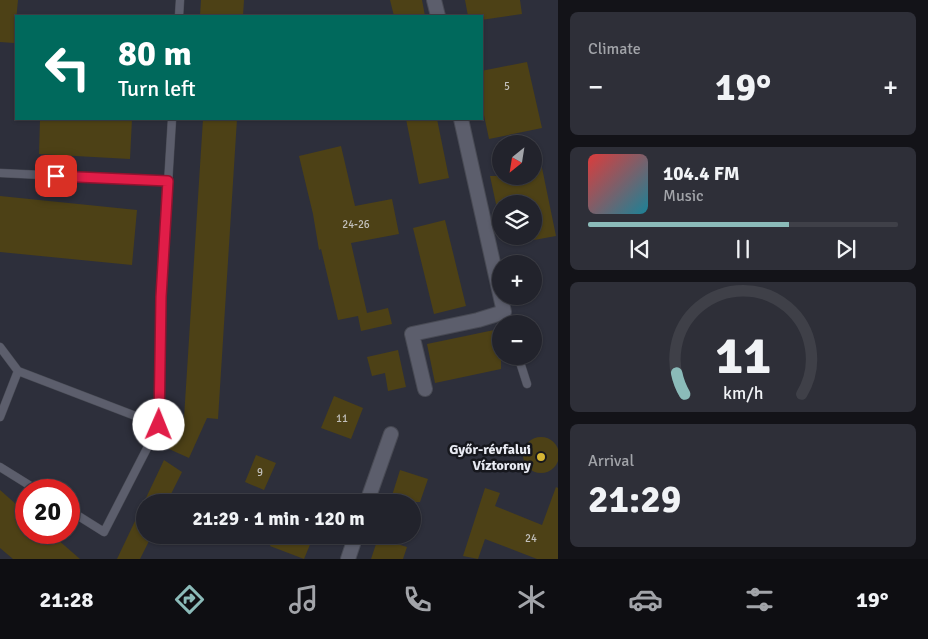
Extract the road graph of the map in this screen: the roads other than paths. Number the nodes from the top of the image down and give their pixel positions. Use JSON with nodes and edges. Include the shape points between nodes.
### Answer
{"nodes":[{"id":1,"x":180,"y":0,"type":"edge"},
{"id":2,"x":434,"y":0,"type":"edge"},
{"id":3,"x":179,"y":15,"type":"edge"},
{"id":4,"x":438,"y":15,"type":"edge"},
{"id":5,"x":172,"y":120,"type":"edge"},
{"id":6,"x":461,"y":120,"type":"edge"},
{"id":7,"x":0,"y":173,"type":"edge"},
{"id":8,"x":168,"y":181,"type":"junction"},
{"id":9,"x":505,"y":315,"type":"edge"},
{"id":10,"x":492,"y":319,"type":"edge"},
{"id":11,"x":0,"y":347,"type":"edge"},
{"id":12,"x":521,"y":365,"type":"edge"},
{"id":13,"x":18,"y":371,"type":"junction"},
{"id":14,"x":527,"y":384,"type":"dead end"},
{"id":15,"x":425,"y":389,"type":"dead end"},
{"id":16,"x":0,"y":417,"type":"edge"},
{"id":17,"x":159,"y":425,"type":"junction"},
{"id":18,"x":392,"y":434,"type":"dead end"},
{"id":19,"x":0,"y":467,"type":"edge"},
{"id":20,"x":19,"y":479,"type":"edge"},
{"id":21,"x":371,"y":494,"type":"edge"},
{"id":22,"x":80,"y":517,"type":"edge"},
{"id":23,"x":353,"y":544,"type":"edge"},
{"id":24,"x":348,"y":559,"type":"edge"}],
"edges":[{"from":1,"to":3,"type":"lane"},
{"from":2,"to":4,"type":"street"},
{"from":5,"to":8,"type":"lane"},
{"from":6,"to":9,"type":"street"},
{"from":7,"to":8,"type":"lane"},
{"from":8,"to":17,"type":"lane","via":[[161,297]]},
{"from":10,"to":15,"type":"street","via":[[412,334]]},
{"from":11,"to":13,"type":"lane"},
{"from":12,"to":14,"type":"lane"},
{"from":13,"to":16,"type":"lane"},
{"from":13,"to":17,"type":"lane"},
{"from":17,"to":22,"type":"lane","via":[[104,532]]},
{"from":18,"to":21,"type":"street"},
{"from":19,"to":20,"type":"lane"},
{"from":23,"to":24,"type":"street"}]}
